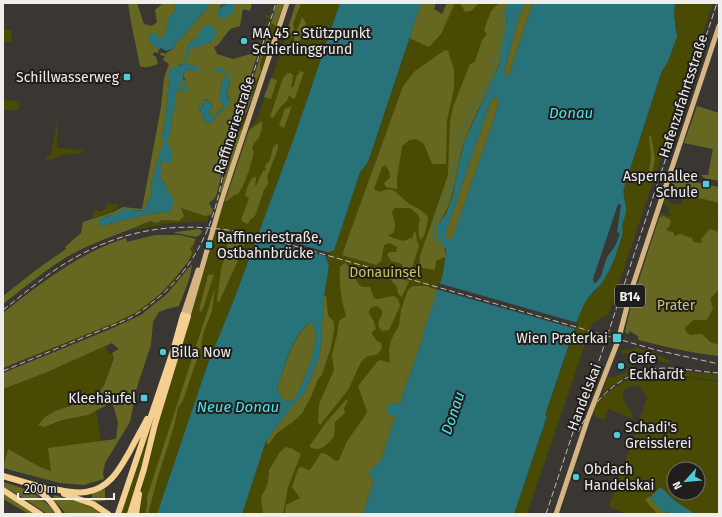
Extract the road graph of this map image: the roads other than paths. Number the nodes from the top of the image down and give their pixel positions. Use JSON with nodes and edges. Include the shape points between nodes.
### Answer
{"nodes":[{"id":1,"x":287,"y":3,"type":"edge"},
{"id":2,"x":719,"y":26,"type":"edge"},
{"id":3,"x":670,"y":174,"type":"joint"},
{"id":4,"x":186,"y":316,"type":"junction"},
{"id":5,"x":158,"y":396,"type":"junction"},
{"id":6,"x":144,"y":469,"type":"junction"},
{"id":7,"x":3,"y":476,"type":"edge"},
{"id":8,"x":19,"y":481,"type":"junction"},
{"id":9,"x":48,"y":488,"type":"junction"},
{"id":10,"x":3,"y":490,"type":"edge"},
{"id":11,"x":40,"y":514,"type":"edge"},
{"id":12,"x":59,"y":514,"type":"edge"},
{"id":13,"x":108,"y":514,"type":"edge"},
{"id":14,"x":118,"y":514,"type":"edge"},
{"id":15,"x":130,"y":514,"type":"edge"},
{"id":16,"x":136,"y":514,"type":"edge"},
{"id":17,"x":556,"y":514,"type":"edge"}],
"edges":[{"from":1,"to":4,"type":"main road","name":"Raffineriestraße","via":[[204,251]]},
{"from":2,"to":3,"type":"main road","name":"Hafenzufahrtsstraße","number":"B14"},
{"from":3,"to":17,"type":"main road","name":"Handelskai","number":"B14","via":[[631,291],[616,347],[590,412]]},
{"from":4,"to":5,"type":"highway"},
{"from":4,"to":6,"type":"highway"},
{"from":5,"to":9,"type":"highway","via":[[114,477],[99,488],[80,493]]},
{"from":5,"to":14,"type":"highway"},
{"from":6,"to":15,"type":"highway"},
{"from":6,"to":16,"type":"highway"},
{"from":7,"to":8,"type":"highway"},
{"from":8,"to":9,"type":"highway"},
{"from":8,"to":12,"type":"highway","via":[[45,496]]},
{"from":9,"to":13,"type":"highway","via":[[88,502]]},
{"from":10,"to":11,"type":"highway"}]}
